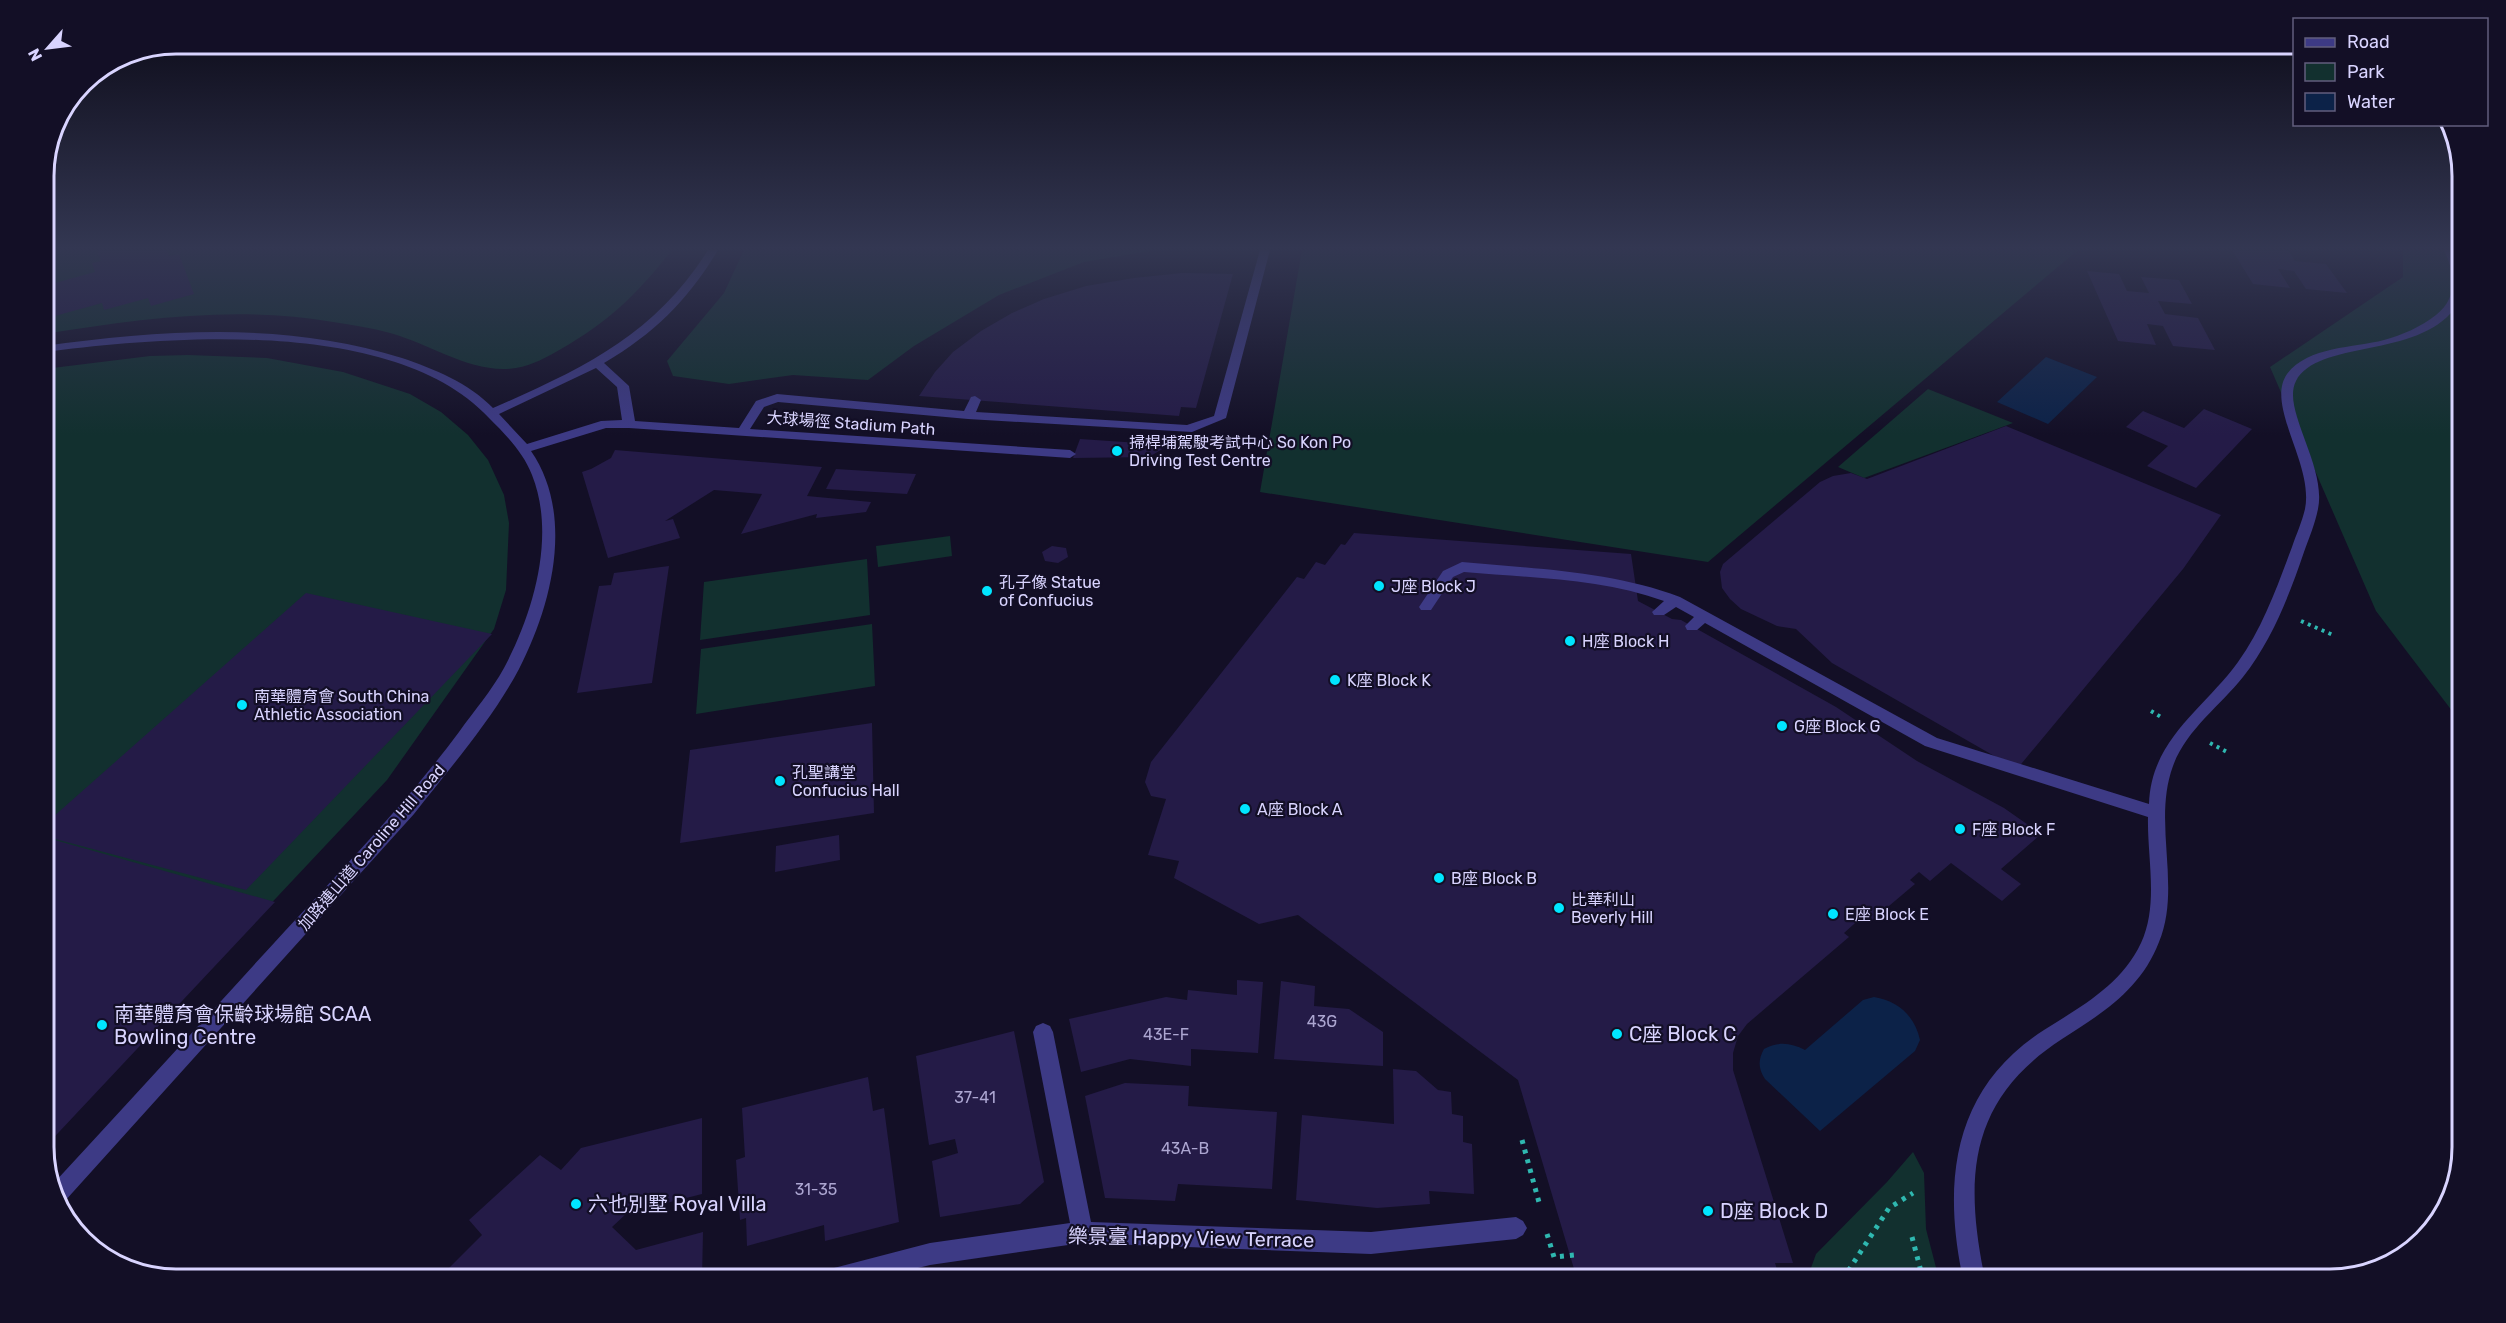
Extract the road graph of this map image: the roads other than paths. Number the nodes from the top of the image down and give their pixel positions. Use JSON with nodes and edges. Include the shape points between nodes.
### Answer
{"nodes":[{"id":1,"x":667,"y":312,"type":"edge"},
{"id":2,"x":1248,"y":312,"type":"edge"},
{"id":3,"x":2447,"y":312,"type":"edge"},
{"id":4,"x":54,"y":348,"type":"edge"},
{"id":5,"x":598,"y":363,"type":"junction"},
{"id":6,"x":975,"y":400,"type":"dead end"},
{"id":7,"x":492,"y":413,"type":"junction"},
{"id":8,"x":968,"y":415,"type":"junction"},
{"id":9,"x":629,"y":424,"type":"junction"},
{"id":10,"x":742,"y":432,"type":"junction"},
{"id":11,"x":525,"y":449,"type":"junction"},
{"id":12,"x":1070,"y":454,"type":"dead end"},
{"id":13,"x":1675,"y":600,"type":"junction"},
{"id":14,"x":1426,"y":607,"type":"dead end"},
{"id":15,"x":1659,"y":612,"type":"dead end"},
{"id":16,"x":2157,"y":813,"type":"junction"},
{"id":17,"x":1043,"y":1032,"type":"dead end"},
{"id":18,"x":62,"y":1190,"type":"edge"},
{"id":19,"x":1516,"y":1228,"type":"dead end"},
{"id":20,"x":1082,"y":1232,"type":"junction"},
{"id":21,"x":875,"y":1269,"type":"edge"},
{"id":22,"x":1971,"y":1269,"type":"edge"}],
"edges":[{"from":1,"to":5,"type":"street"},
{"from":2,"to":8,"type":"street","via":[[1220,418],[1188,429]]},
{"from":3,"to":16,"type":"street","via":[[2402,338],[2317,358],[2300,369],[2289,383],[2287,407],[2306,454],[2312,483],[2308,520],[2282,599],[2256,649],[2175,744],[2162,775]]},
{"from":4,"to":7,"type":"street","name":"加路連山道 Caroline Hill Road","via":[[189,335],[313,342],[424,370],[470,394]]},
{"from":5,"to":7,"type":"street"},
{"from":5,"to":9,"type":"street","via":[[623,386]]},
{"from":6,"to":8,"type":"street"},
{"from":7,"to":11,"type":"street","name":"加路連山道 Caroline Hill Road"},
{"from":8,"to":10,"type":"street","via":[[777,398],[760,404]]},
{"from":9,"to":10,"type":"street","name":"大球場徑 Stadium Path"},
{"from":9,"to":11,"type":"street","name":"大球場徑 Stadium Path","via":[[605,424]]},
{"from":10,"to":12,"type":"street","name":"大球場徑 Stadium Path"},
{"from":11,"to":18,"type":"street","name":"加路連山道 Caroline Hill Road","via":[[540,477],[546,504],[548,559],[514,665],[456,749],[408,809]]},
{"from":13,"to":14,"type":"street","via":[[1636,586],[1462,567],[1448,574]]},
{"from":13,"to":15,"type":"street"},
{"from":13,"to":16,"type":"street","via":[[1698,621],[1931,742]]},
{"from":16,"to":22,"type":"street","via":[[2160,905],[2151,944],[2139,964],[2105,1001],[2035,1047],[1995,1085],[1971,1135],[1961,1189]]},
{"from":17,"to":20,"type":"street"},
{"from":19,"to":20,"type":"street","name":"樂景臺 Happy View Terrace","via":[[1371,1243]]},
{"from":20,"to":21,"type":"street","name":"樂景臺 Happy View Terrace","via":[[930,1254]]}]}
